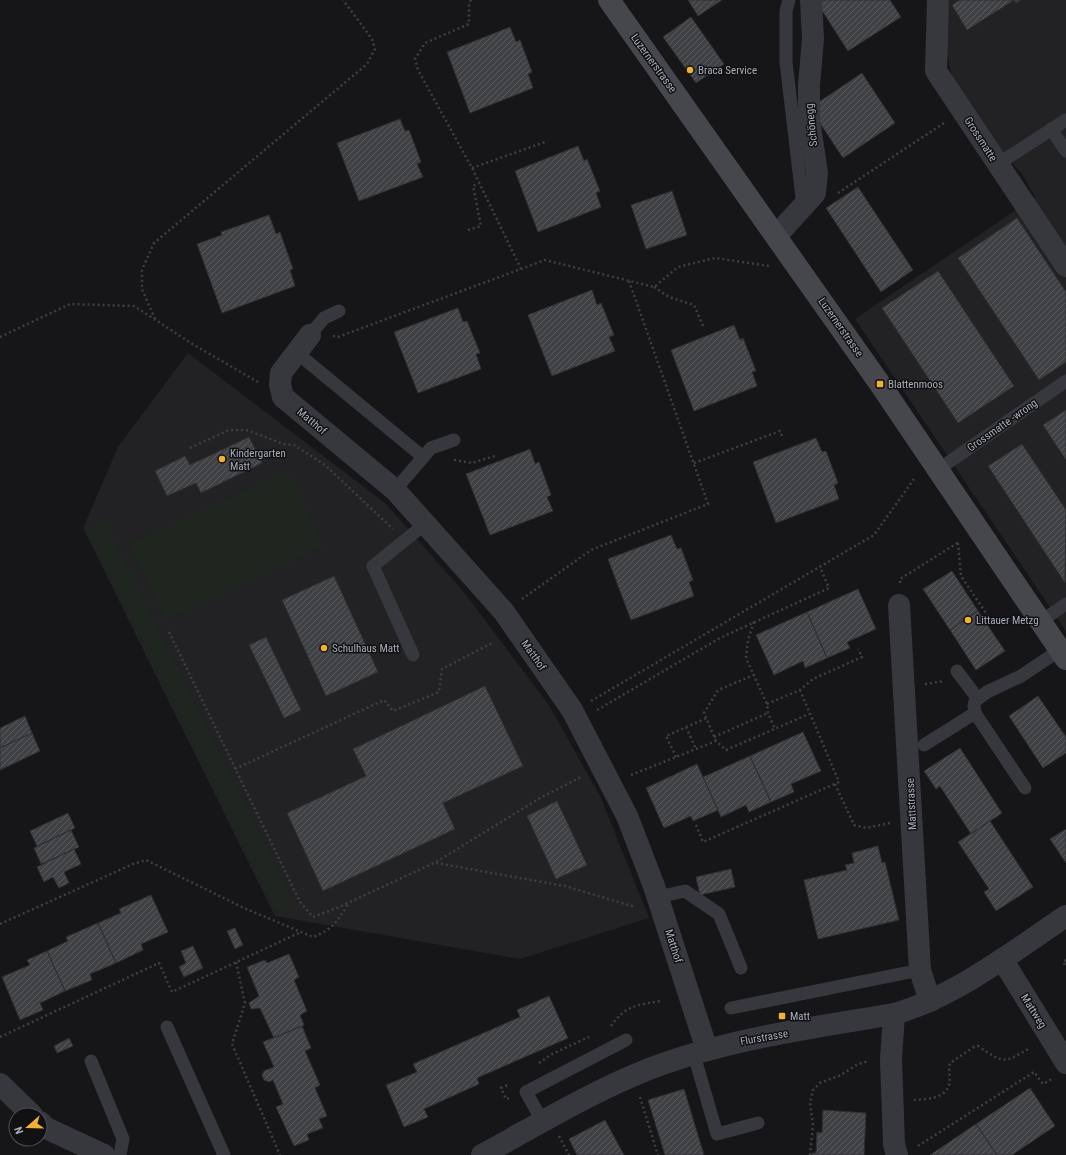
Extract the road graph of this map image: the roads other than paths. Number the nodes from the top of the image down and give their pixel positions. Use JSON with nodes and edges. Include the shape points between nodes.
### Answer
{"nodes":[{"id":1,"x":609,"y":0,"type":"edge"},
{"id":2,"x":789,"y":0,"type":"edge"},
{"id":3,"x":811,"y":0,"type":"edge"},
{"id":4,"x":938,"y":0,"type":"edge"},
{"id":5,"x":1066,"y":120,"type":"edge"},
{"id":6,"x":1051,"y":129,"type":"junction"},
{"id":7,"x":1066,"y":151,"type":"edge"},
{"id":8,"x":998,"y":164,"type":"junction"},
{"id":9,"x":809,"y":200,"type":"junction"},
{"id":10,"x":777,"y":235,"type":"junction"},
{"id":11,"x":1066,"y":266,"type":"edge"},
{"id":12,"x":339,"y":311,"type":"dead end"},
{"id":13,"x":310,"y":335,"type":"joint"},
{"id":14,"x":296,"y":352,"type":"junction"},
{"id":15,"x":1066,"y":381,"type":"edge"},
{"id":16,"x":454,"y":440,"type":"dead end"},
{"id":17,"x":422,"y":457,"type":"junction"},
{"id":18,"x":938,"y":469,"type":"junction"},
{"id":19,"x":395,"y":490,"type":"junction"},
{"id":20,"x":425,"y":524,"type":"junction"},
{"id":21,"x":1066,"y":604,"type":"edge"},
{"id":22,"x":899,"y":605,"type":"road end"},
{"id":23,"x":1041,"y":621,"type":"junction"},
{"id":24,"x":413,"y":655,"type":"dead end"},
{"id":25,"x":1063,"y":655,"type":"edge"},
{"id":26,"x":957,"y":671,"type":"road end"},
{"id":27,"x":978,"y":700,"type":"junction"},
{"id":28,"x":975,"y":712,"type":"junction"},
{"id":29,"x":924,"y":745,"type":"dead end"},
{"id":30,"x":1025,"y":788,"type":"dead end"},
{"id":31,"x":658,"y":897,"type":"junction"},
{"id":32,"x":1066,"y":916,"type":"edge"},
{"id":33,"x":1002,"y":959,"type":"junction"},
{"id":34,"x":741,"y":968,"type":"dead end"},
{"id":35,"x":920,"y":970,"type":"junction"},
{"id":36,"x":930,"y":1001,"type":"junction"},
{"id":37,"x":731,"y":1008,"type":"dead end"},
{"id":38,"x":894,"y":1014,"type":"junction"},
{"id":39,"x":167,"y":1027,"type":"dead end"},
{"id":40,"x":626,"y":1040,"type":"dead end"},
{"id":41,"x":701,"y":1052,"type":"junction"},
{"id":42,"x":91,"y":1061,"type":"dead end"},
{"id":43,"x":1061,"y":1070,"type":"edge"},
{"id":44,"x":1,"y":1087,"type":"edge"},
{"id":45,"x":23,"y":1107,"type":"edge"},
{"id":46,"x":543,"y":1122,"type":"junction"},
{"id":47,"x":758,"y":1123,"type":"dead end"},
{"id":48,"x":48,"y":1129,"type":"edge"},
{"id":49,"x":104,"y":1155,"type":"edge"},
{"id":50,"x":120,"y":1155,"type":"edge"},
{"id":51,"x":224,"y":1155,"type":"edge"},
{"id":52,"x":482,"y":1155,"type":"edge"},
{"id":53,"x":897,"y":1155,"type":"edge"}],
"edges":[{"from":1,"to":10,"type":"main road","name":"Luzernerstrasse"},
{"from":2,"to":9,"type":"lane","via":[[786,11],[786,62]]},
{"from":3,"to":9,"type":"street","name":"Schönegg","via":[[813,39],[808,119],[817,173]]},
{"from":4,"to":8,"type":"street","name":"Grossmatte","via":[[936,70]]},
{"from":5,"to":6,"type":"lane"},
{"from":6,"to":7,"type":"lane"},
{"from":6,"to":8,"type":"lane"},
{"from":8,"to":11,"type":"street","name":"Grossmatte"},
{"from":9,"to":10,"type":"street"},
{"from":10,"to":18,"type":"main road","name":"Luzernerstrasse"},
{"from":12,"to":13,"type":"lane","via":[[324,318]]},
{"from":13,"to":14,"type":"street"},
{"from":14,"to":17,"type":"lane"},
{"from":14,"to":19,"type":"street","name":"Matthof","via":[[281,373],[283,397]]},
{"from":15,"to":18,"type":"lane","name":"Grossmatte -wrong"},
{"from":16,"to":17,"type":"lane","via":[[431,448]]},
{"from":17,"to":19,"type":"lane"},
{"from":18,"to":23,"type":"main road","name":"Luzernerstrasse"},
{"from":19,"to":20,"type":"street","name":"Matthof"},
{"from":20,"to":24,"type":"lane","via":[[373,566]]},
{"from":20,"to":31,"type":"street","name":"Matthof","via":[[504,612],[572,710],[627,816]]},
{"from":21,"to":23,"type":"lane"},
{"from":22,"to":35,"type":"street","name":"Mattstrasse"},
{"from":23,"to":25,"type":"main road","name":"Luzernerstrasse"},
{"from":25,"to":27,"type":"lane","via":[[987,692]]},
{"from":26,"to":27,"type":"lane"},
{"from":27,"to":28,"type":"lane","via":[[974,706]]},
{"from":28,"to":29,"type":"lane"},
{"from":28,"to":30,"type":"lane"},
{"from":31,"to":34,"type":"lane","via":[[685,891],[719,914]]},
{"from":31,"to":41,"type":"street","name":"Matthof"},
{"from":32,"to":33,"type":"street","name":"Flurstrasse"},
{"from":33,"to":36,"type":"street","name":"Flurstrasse"},
{"from":33,"to":43,"type":"street","name":"Mattweg"},
{"from":35,"to":36,"type":"street","name":"Mattstrasse"},
{"from":35,"to":37,"type":"lane"},
{"from":36,"to":38,"type":"street","name":"Flurstrasse"},
{"from":38,"to":41,"type":"street","name":"Flurstrasse","via":[[741,1040]]},
{"from":38,"to":53,"type":"street","via":[[891,1059],[894,1144]]},
{"from":39,"to":51,"type":"lane"},
{"from":40,"to":46,"type":"lane","via":[[526,1092]]},
{"from":41,"to":46,"type":"street","name":"Flurstrasse","via":[[613,1085]]},
{"from":41,"to":47,"type":"lane","via":[[717,1134]]},
{"from":42,"to":50,"type":"lane","via":[[123,1139]]},
{"from":44,"to":45,"type":"street"},
{"from":46,"to":52,"type":"street","name":"Flurstrasse"},
{"from":48,"to":49,"type":"street"}]}
